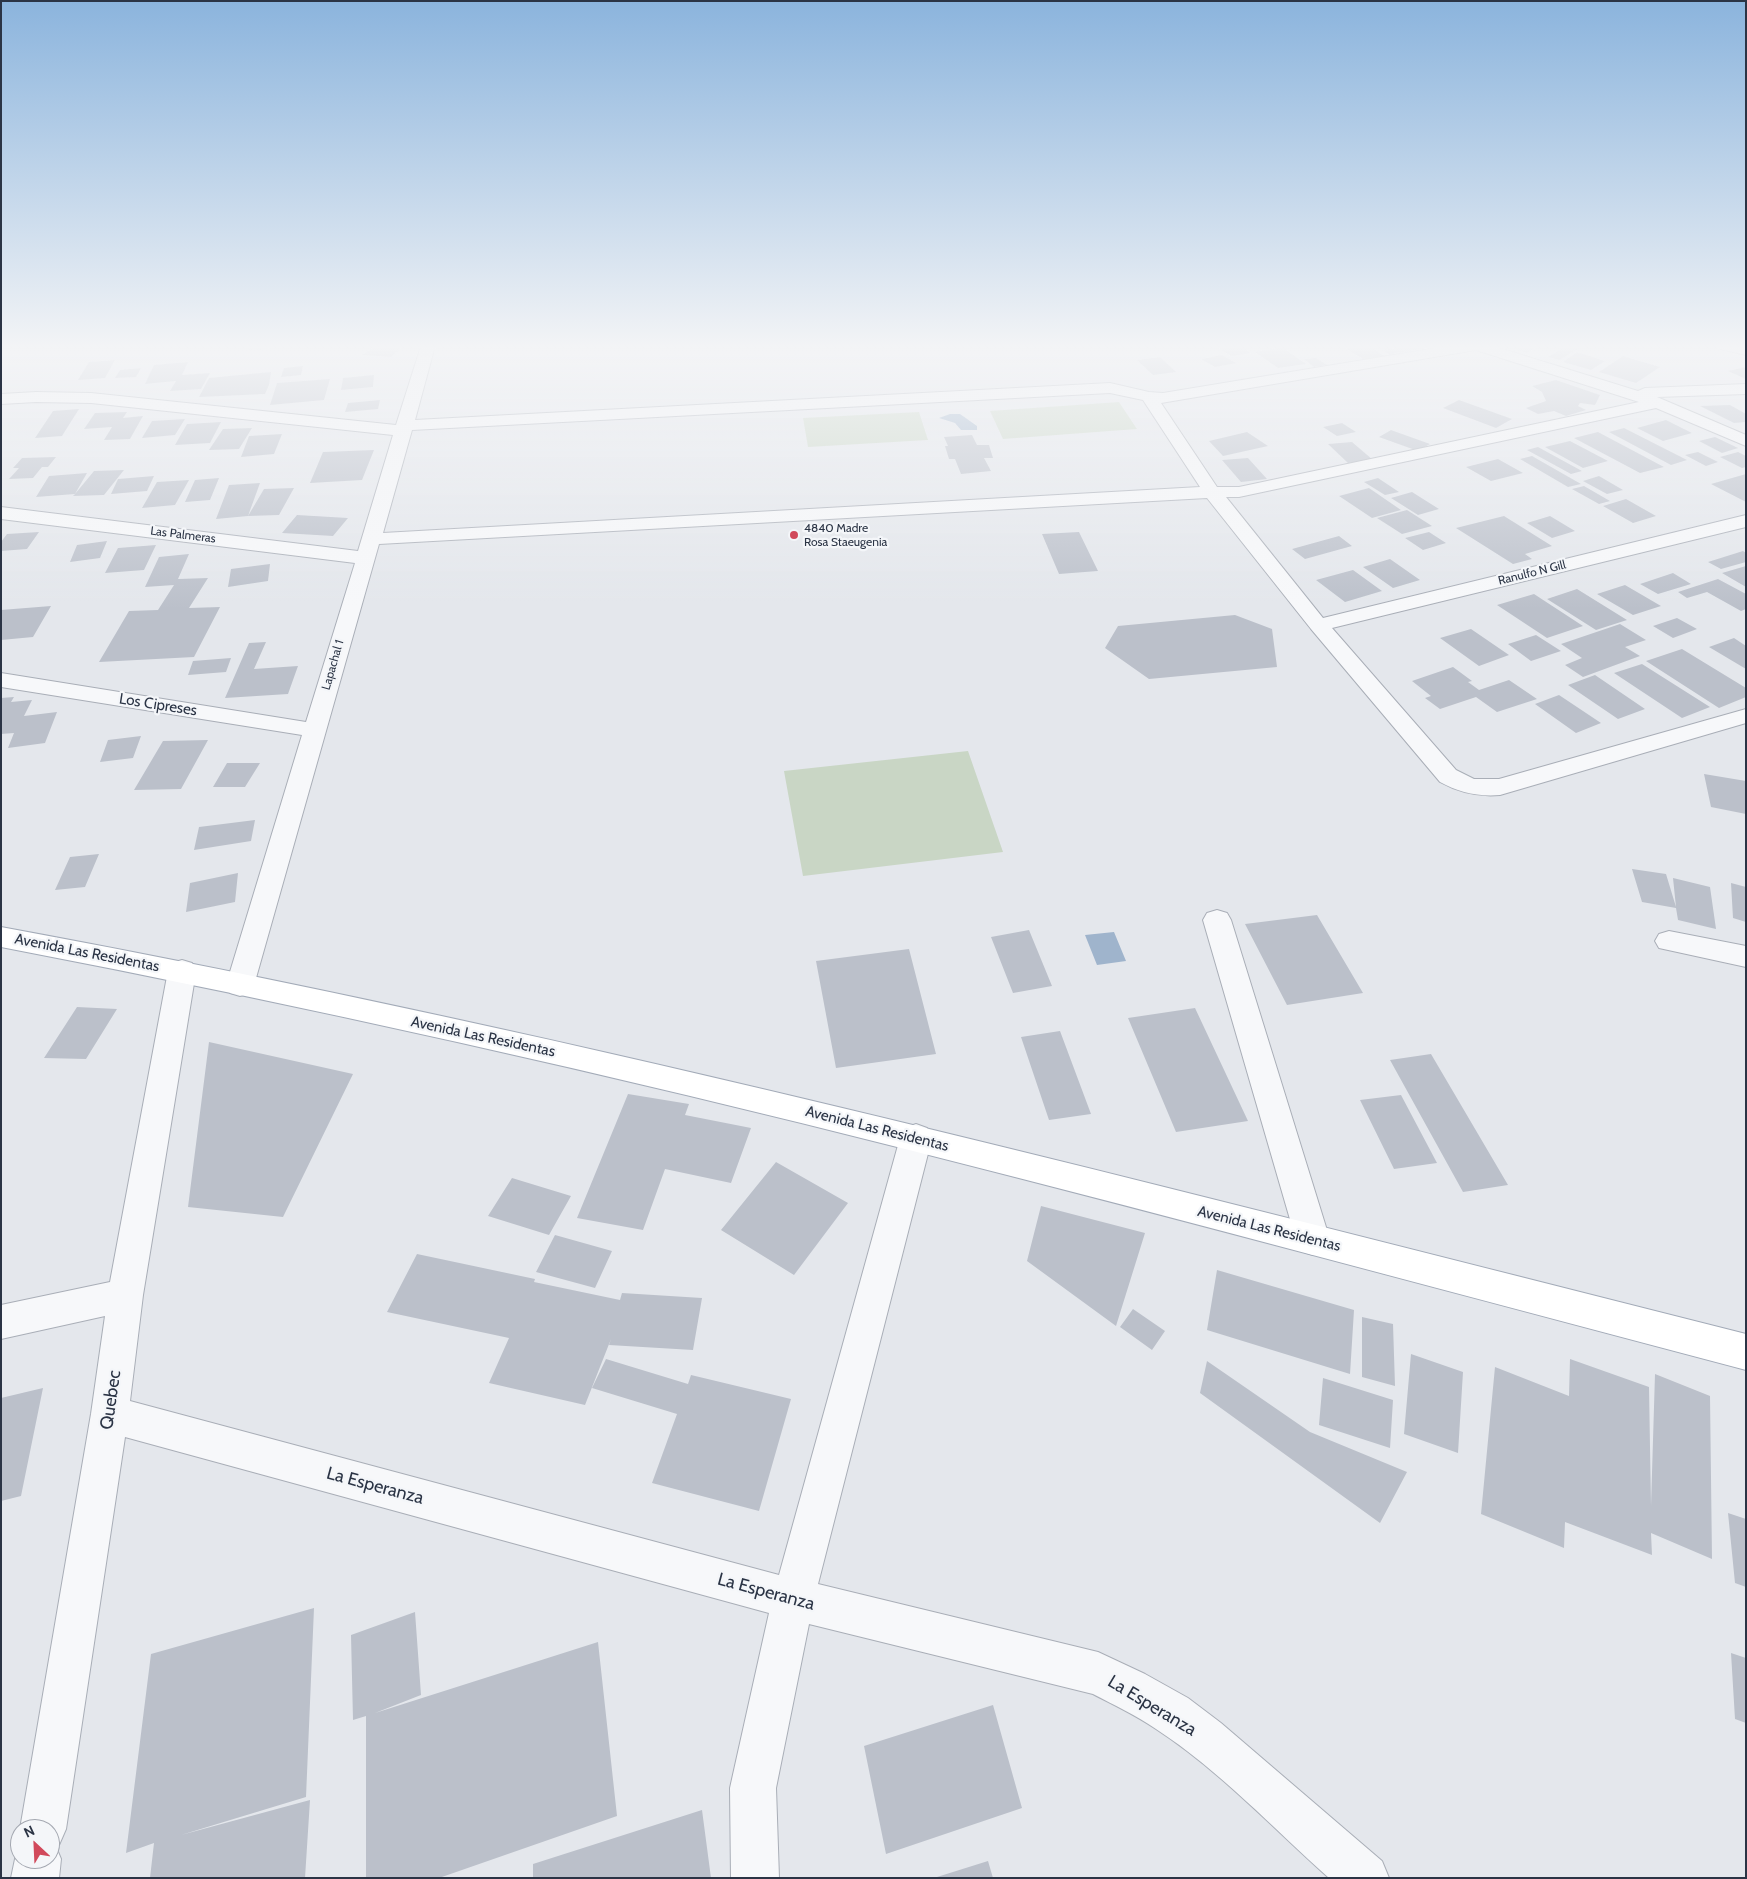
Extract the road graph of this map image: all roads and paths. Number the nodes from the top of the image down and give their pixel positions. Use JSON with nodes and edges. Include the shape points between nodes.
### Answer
{"nodes":[{"id":1,"x":401,"y":434,"type":"edge"},
{"id":2,"x":1173,"y":434,"type":"edge"},
{"id":3,"x":1513,"y":434,"type":"edge"},
{"id":4,"x":1729,"y":434,"type":"edge"},
{"id":5,"x":1746,"y":441,"type":"edge"},
{"id":6,"x":1212,"y":492,"type":"junction"},
{"id":7,"x":1,"y":513,"type":"edge"},
{"id":8,"x":1746,"y":521,"type":"edge"},
{"id":9,"x":368,"y":548,"type":"junction"},
{"id":10,"x":1318,"y":625,"type":"junction"},
{"id":11,"x":1,"y":680,"type":"edge"},
{"id":12,"x":1746,"y":716,"type":"edge"},
{"id":13,"x":314,"y":730,"type":"junction"},
{"id":14,"x":1217,"y":920,"type":"dead end"},
{"id":15,"x":1,"y":937,"type":"edge"},
{"id":16,"x":1669,"y":941,"type":"dead end"},
{"id":17,"x":1746,"y":957,"type":"edge"},
{"id":18,"x":182,"y":971,"type":"junction"},
{"id":19,"x":240,"y":986,"type":"junction"},
{"id":20,"x":916,"y":1138,"type":"junction"},
{"id":21,"x":1313,"y":1240,"type":"junction"},
{"id":22,"x":125,"y":1295,"type":"junction"},
{"id":23,"x":1,"y":1322,"type":"edge"},
{"id":24,"x":1746,"y":1352,"type":"edge"},
{"id":25,"x":110,"y":1414,"type":"junction"},
{"id":26,"x":793,"y":1600,"type":"junction"},
{"id":27,"x":45,"y":1819,"type":"edge"},
{"id":28,"x":755,"y":1878,"type":"edge"},
{"id":29,"x":1364,"y":1878,"type":"edge"}],
"edges":[{"from":1,"to":9,"type":"street","name":"Lapachal 1"},
{"from":2,"to":6,"type":"street"},
{"from":3,"to":6,"type":"street","name":"Las Palmeras","via":[[1238,492]]},
{"from":4,"to":5,"type":"street"},
{"from":6,"to":9,"type":"street","name":"Las Palmeras"},
{"from":6,"to":10,"type":"street"},
{"from":7,"to":9,"type":"street","name":"Las Palmeras"},
{"from":8,"to":10,"type":"street","name":"Ranulfo N Gill"},
{"from":9,"to":13,"type":"street","name":"Lapachal 1"},
{"from":10,"to":12,"type":"street","via":[[1448,776],[1475,787],[1500,787]]},
{"from":11,"to":13,"type":"street","name":"Los Cipreses"},
{"from":13,"to":19,"type":"street","name":"Lapachal 1"},
{"from":14,"to":21,"type":"street"},
{"from":15,"to":18,"type":"main road","name":"Avenida Las Residentas"},
{"from":16,"to":17,"type":"street"},
{"from":18,"to":19,"type":"main road","name":"Avenida Las Residentas"},
{"from":18,"to":22,"type":"street","name":"Quebec"},
{"from":19,"to":20,"type":"main road","name":"Avenida Las Residentas","via":[[563,1054]]},
{"from":20,"to":21,"type":"main road","name":"Avenida Las Residentas"},
{"from":20,"to":26,"type":"street"},
{"from":21,"to":24,"type":"main road","name":"Avenida Las Residentas"},
{"from":22,"to":23,"type":"street"},
{"from":22,"to":25,"type":"street","name":"Quebec"},
{"from":25,"to":26,"type":"street","name":"La Esperanza"},
{"from":25,"to":27,"type":"street","name":"Quebec"},
{"from":26,"to":28,"type":"street","via":[[754,1788]]},
{"from":26,"to":29,"type":"street","name":"La Esperanza","via":[[1098,1674],[1180,1719]]}]}
